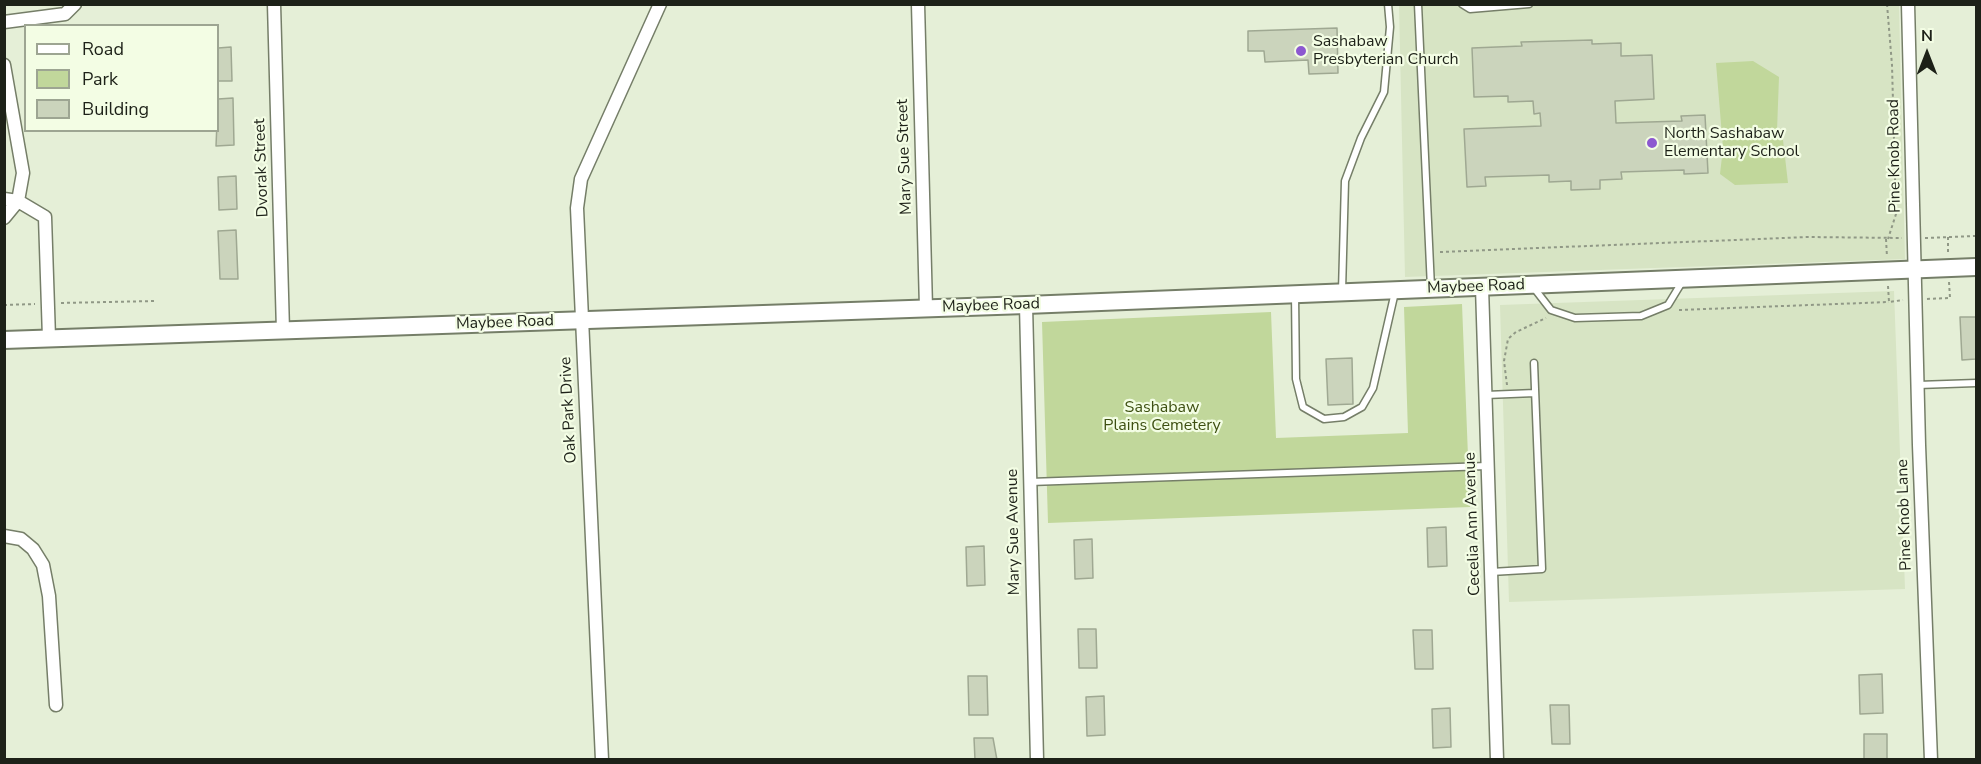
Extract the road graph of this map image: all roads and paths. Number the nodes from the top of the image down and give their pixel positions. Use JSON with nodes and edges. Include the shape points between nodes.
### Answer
{"nodes":[{"id":1,"x":75,"y":4,"type":"edge"},
{"id":2,"x":273,"y":4,"type":"edge"},
{"id":3,"x":660,"y":4,"type":"edge"},
{"id":4,"x":918,"y":4,"type":"edge"},
{"id":5,"x":1388,"y":4,"type":"edge"},
{"id":6,"x":1418,"y":4,"type":"edge"},
{"id":7,"x":1462,"y":4,"type":"edge"},
{"id":8,"x":1529,"y":4,"type":"edge"},
{"id":9,"x":1887,"y":4,"type":"edge"},
{"id":10,"x":1908,"y":4,"type":"edge"},
{"id":11,"x":4,"y":22,"type":"edge"},
{"id":12,"x":4,"y":65,"type":"edge"},
{"id":13,"x":4,"y":199,"type":"edge"},
{"id":14,"x":18,"y":201,"type":"junction"},
{"id":15,"x":4,"y":218,"type":"edge"},
{"id":16,"x":1977,"y":236,"type":"edge"},
{"id":17,"x":1948,"y":237,"type":"junction"},
{"id":18,"x":1887,"y":238,"type":"junction"},
{"id":19,"x":1914,"y":238,"type":"junction"},
{"id":20,"x":1948,"y":247,"type":"dead end"},
{"id":21,"x":1887,"y":251,"type":"dead end"},
{"id":22,"x":1429,"y":252,"type":"junction"},
{"id":23,"x":1977,"y":267,"type":"edge"},
{"id":24,"x":1915,"y":270,"type":"junction"},
{"id":25,"x":1684,"y":279,"type":"junction"},
{"id":26,"x":1531,"y":285,"type":"junction"},
{"id":27,"x":1482,"y":287,"type":"junction"},
{"id":28,"x":1431,"y":288,"type":"junction"},
{"id":29,"x":1949,"y":289,"type":"dead end"},
{"id":30,"x":1396,"y":290,"type":"junction"},
{"id":31,"x":1889,"y":291,"type":"dead end"},
{"id":32,"x":1342,"y":292,"type":"junction"},
{"id":33,"x":1295,"y":294,"type":"junction"},
{"id":34,"x":1940,"y":298,"type":"dead end"},
{"id":35,"x":1896,"y":300,"type":"dead end"},
{"id":36,"x":154,"y":301,"type":"dead end"},
{"id":37,"x":1888,"y":302,"type":"junction"},
{"id":38,"x":48,"y":304,"type":"junction"},
{"id":39,"x":4,"y":305,"type":"edge"},
{"id":40,"x":1026,"y":305,"type":"junction"},
{"id":41,"x":926,"y":308,"type":"junction"},
{"id":42,"x":1661,"y":308,"type":"junction"},
{"id":43,"x":1557,"y":312,"type":"junction"},
{"id":44,"x":581,"y":320,"type":"junction"},
{"id":45,"x":283,"y":331,"type":"junction"},
{"id":46,"x":49,"y":338,"type":"junction"},
{"id":47,"x":4,"y":340,"type":"edge"},
{"id":48,"x":1534,"y":363,"type":"dead end"},
{"id":49,"x":1977,"y":383,"type":"edge"},
{"id":50,"x":1917,"y":385,"type":"junction"},
{"id":51,"x":1535,"y":393,"type":"junction"},
{"id":52,"x":1507,"y":394,"type":"junction"},
{"id":53,"x":1485,"y":395,"type":"junction"},
{"id":54,"x":1487,"y":466,"type":"junction"},
{"id":55,"x":1030,"y":482,"type":"junction"},
{"id":56,"x":4,"y":536,"type":"edge"},
{"id":57,"x":1491,"y":572,"type":"junction"},
{"id":58,"x":56,"y":705,"type":"dead end"},
{"id":59,"x":602,"y":759,"type":"edge"},
{"id":60,"x":1037,"y":759,"type":"edge"},
{"id":61,"x":1497,"y":759,"type":"edge"},
{"id":62,"x":1931,"y":759,"type":"edge"}],
"edges":[{"from":1,"to":11,"type":"street","via":[[64,14]]},
{"from":2,"to":45,"type":"street","name":"Dvorak Street"},
{"from":3,"to":44,"type":"street","name":"Oak Park Drive","via":[[581,179]]},
{"from":4,"to":41,"type":"street","name":"Mary Sue Street"},
{"from":5,"to":32,"type":"lane","via":[[1390,27],[1384,92],[1345,182]]},
{"from":6,"to":22,"type":"lane"},
{"from":7,"to":8,"type":"lane","via":[[1470,9]]},
{"from":9,"to":18,"type":"path","via":[[1896,214]]},
{"from":10,"to":19,"type":"street","name":"Pine Knob Road"},
{"from":12,"to":14,"type":"street","via":[[23,173]]},
{"from":13,"to":14,"type":"street"},
{"from":14,"to":15,"type":"street"},
{"from":14,"to":38,"type":"street","via":[[45,217]]},
{"from":16,"to":17,"type":"path"},
{"from":17,"to":19,"type":"path"},
{"from":17,"to":20,"type":"path"},
{"from":18,"to":19,"type":"path"},
{"from":18,"to":21,"type":"path"},
{"from":18,"to":22,"type":"path","via":[[1808,237]]},
{"from":19,"to":24,"type":"street","name":"Pine Knob Road"},
{"from":22,"to":28,"type":"lane"},
{"from":23,"to":24,"type":"main road","name":"Maybee Road"},
{"from":24,"to":25,"type":"main road","name":"Maybee Road"},
{"from":24,"to":50,"type":"street","name":"Pine Knob Lane"},
{"from":25,"to":26,"type":"main road","name":"Maybee Road"},
{"from":25,"to":42,"type":"lane","via":[[1668,305]]},
{"from":26,"to":27,"type":"main road","name":"Maybee Road"},
{"from":26,"to":43,"type":"lane"},
{"from":27,"to":28,"type":"main road","name":"Maybee Road"},
{"from":27,"to":53,"type":"street","name":"Cecelia Ann Avenue"},
{"from":28,"to":30,"type":"main road","name":"Maybee Road"},
{"from":29,"to":34,"type":"path","via":[[1950,298]]},
{"from":30,"to":32,"type":"main road","name":"Maybee Road"},
{"from":30,"to":33,"type":"lane","via":[[1373,387],[1362,407],[1344,417],[1324,418],[1303,408],[1296,379]]},
{"from":31,"to":37,"type":"path"},
{"from":32,"to":33,"type":"main road","name":"Maybee Road"},
{"from":33,"to":40,"type":"main road","name":"Maybee Road"},
{"from":35,"to":37,"type":"path"},
{"from":36,"to":38,"type":"path"},
{"from":37,"to":42,"type":"path"},
{"from":38,"to":39,"type":"path"},
{"from":38,"to":46,"type":"street"},
{"from":40,"to":41,"type":"main road","name":"Maybee Road"},
{"from":40,"to":55,"type":"street","name":"Mary Sue Avenue"},
{"from":41,"to":44,"type":"main road","name":"Maybee Road"},
{"from":42,"to":43,"type":"lane","via":[[1641,316],[1575,318]]},
{"from":43,"to":52,"type":"path","via":[[1508,339],[1504,361]]},
{"from":44,"to":45,"type":"main road","name":"Maybee Road"},
{"from":44,"to":59,"type":"street","name":"Oak Park Drive"},
{"from":45,"to":46,"type":"main road","name":"Maybee Road"},
{"from":46,"to":47,"type":"main road","name":"Maybee Road"},
{"from":48,"to":51,"type":"lane"},
{"from":49,"to":50,"type":"lane"},
{"from":50,"to":62,"type":"street","name":"Pine Knob Lane"},
{"from":51,"to":52,"type":"lane"},
{"from":51,"to":57,"type":"lane","via":[[1542,569]]},
{"from":52,"to":53,"type":"lane"},
{"from":53,"to":54,"type":"street","name":"Cecelia Ann Avenue"},
{"from":54,"to":55,"type":"lane"},
{"from":54,"to":57,"type":"street","name":"Cecelia Ann Avenue"},
{"from":55,"to":60,"type":"street","name":"Mary Sue Avenue"},
{"from":56,"to":58,"type":"street","via":[[21,539],[43,565],[49,596]]},
{"from":57,"to":61,"type":"street","name":"Cecelia Ann Avenue"}]}
